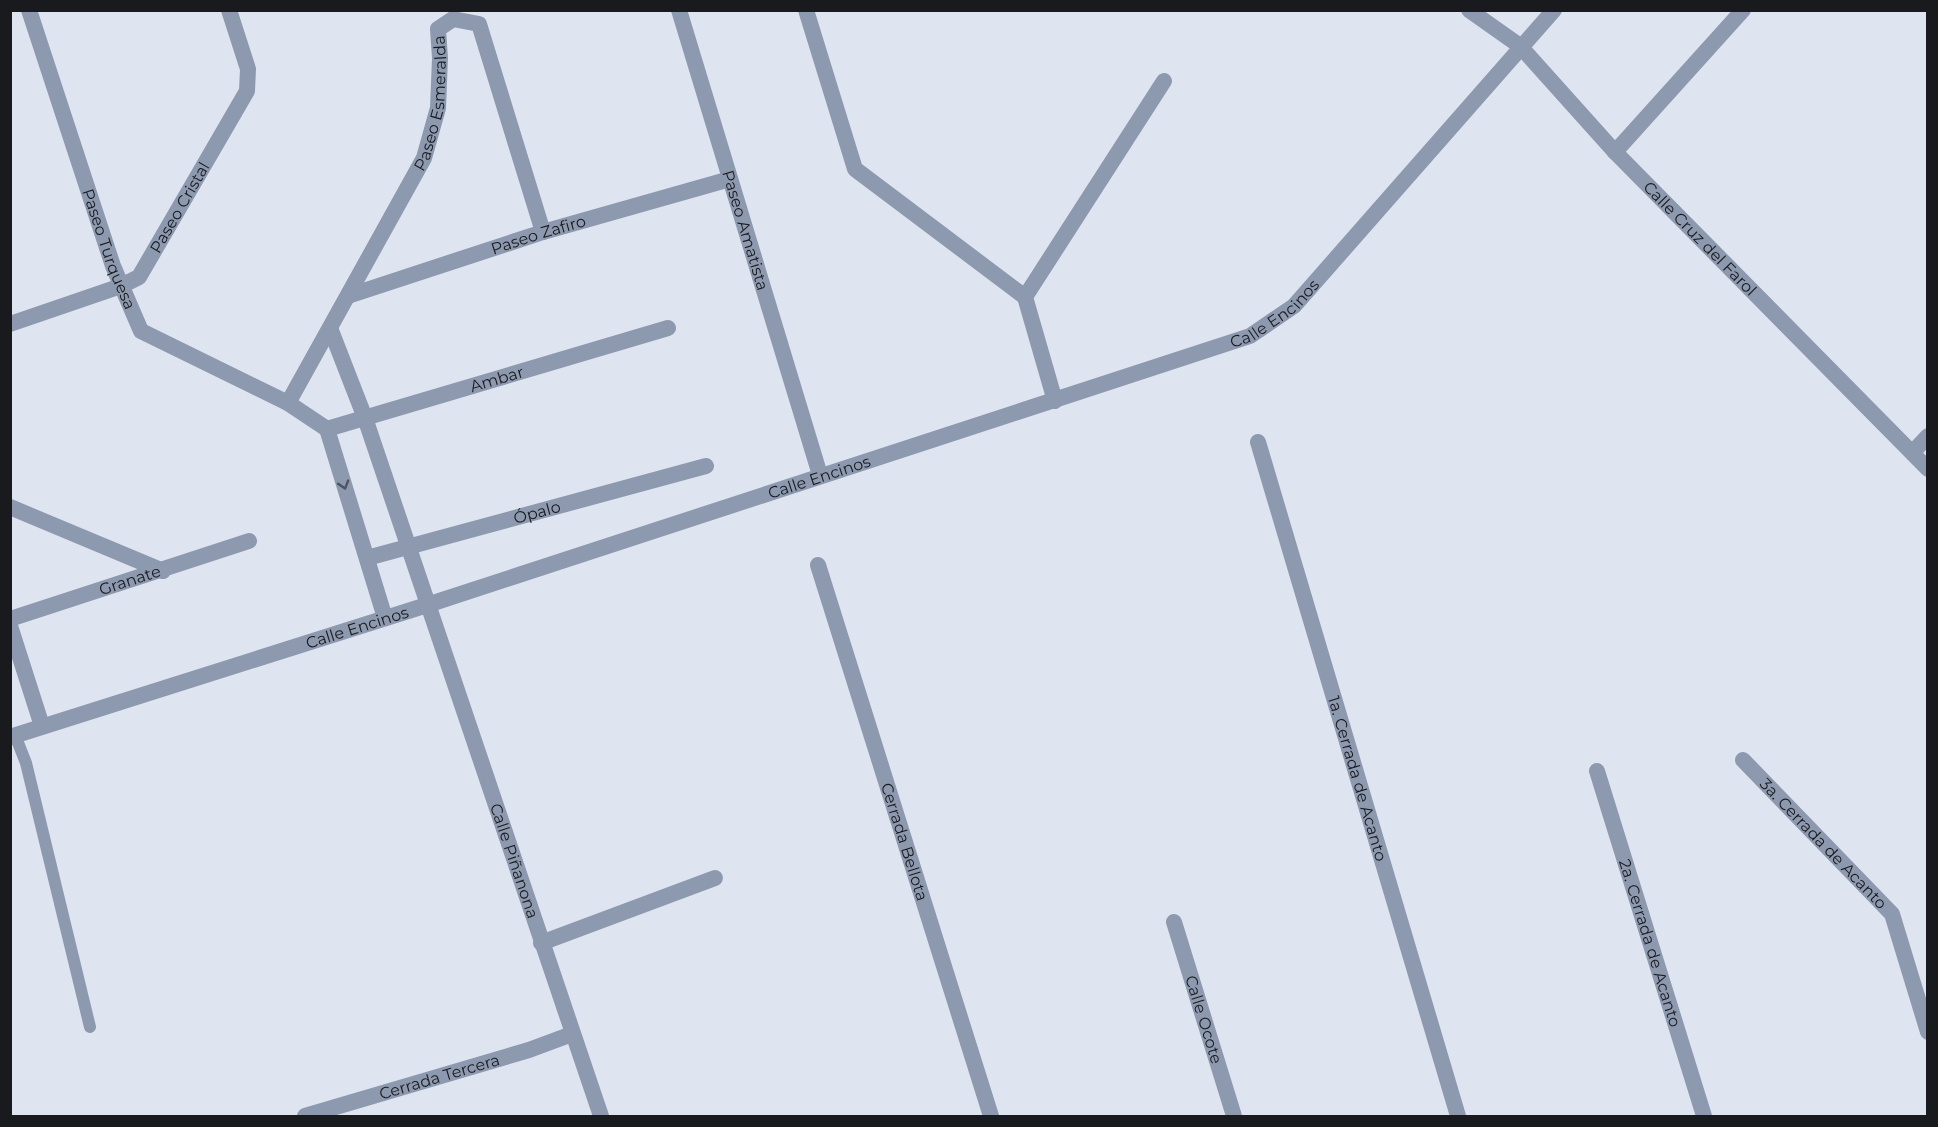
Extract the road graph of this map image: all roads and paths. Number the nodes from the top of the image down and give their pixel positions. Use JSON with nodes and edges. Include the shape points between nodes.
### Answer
{"nodes":[{"id":1,"x":29,"y":10,"type":"edge"},
{"id":2,"x":229,"y":10,"type":"edge"},
{"id":3,"x":679,"y":10,"type":"edge"},
{"id":4,"x":806,"y":10,"type":"edge"},
{"id":5,"x":1469,"y":10,"type":"edge"},
{"id":6,"x":1554,"y":10,"type":"edge"},
{"id":7,"x":1743,"y":10,"type":"edge"},
{"id":8,"x":1521,"y":46,"type":"junction"},
{"id":9,"x":1164,"y":81,"type":"dead end"},
{"id":10,"x":1615,"y":152,"type":"junction"},
{"id":11,"x":730,"y":179,"type":"junction"},
{"id":12,"x":543,"y":232,"type":"junction"},
{"id":13,"x":121,"y":286,"type":"junction"},
{"id":14,"x":348,"y":296,"type":"junction"},
{"id":15,"x":1025,"y":297,"type":"junction"},
{"id":16,"x":10,"y":324,"type":"edge"},
{"id":17,"x":330,"y":328,"type":"junction"},
{"id":18,"x":668,"y":328,"type":"dead end"},
{"id":19,"x":1055,"y":401,"type":"junction"},
{"id":20,"x":288,"y":403,"type":"junction"},
{"id":21,"x":365,"y":418,"type":"junction"},
{"id":22,"x":327,"y":429,"type":"junction"},
{"id":23,"x":1928,"y":436,"type":"edge"},
{"id":24,"x":1258,"y":442,"type":"dead end"},
{"id":25,"x":1913,"y":452,"type":"junction"},
{"id":26,"x":706,"y":466,"type":"dead end"},
{"id":27,"x":1928,"y":469,"type":"edge"},
{"id":28,"x":820,"y":476,"type":"junction"},
{"id":29,"x":10,"y":507,"type":"edge"},
{"id":30,"x":249,"y":541,"type":"dead end"},
{"id":31,"x":408,"y":547,"type":"junction"},
{"id":32,"x":367,"y":558,"type":"junction"},
{"id":33,"x":818,"y":566,"type":"dead end"},
{"id":34,"x":163,"y":571,"type":"junction"},
{"id":35,"x":425,"y":597,"type":"junction"},
{"id":36,"x":385,"y":618,"type":"junction"},
{"id":37,"x":10,"y":619,"type":"edge"},
{"id":38,"x":10,"y":626,"type":"edge"},
{"id":39,"x":42,"y":726,"type":"junction"},
{"id":40,"x":13,"y":736,"type":"edge"},
{"id":41,"x":1743,"y":760,"type":"dead end"},
{"id":42,"x":1597,"y":771,"type":"dead end"},
{"id":43,"x":715,"y":878,"type":"dead end"},
{"id":44,"x":1174,"y":922,"type":"dead end"},
{"id":45,"x":541,"y":943,"type":"junction"},
{"id":46,"x":90,"y":1027,"type":"dead end"},
{"id":47,"x":1928,"y":1032,"type":"edge"},
{"id":48,"x":572,"y":1034,"type":"junction"},
{"id":49,"x":305,"y":1116,"type":"edge"},
{"id":50,"x":601,"y":1116,"type":"edge"},
{"id":51,"x":991,"y":1116,"type":"edge"},
{"id":52,"x":1234,"y":1116,"type":"edge"},
{"id":53,"x":1458,"y":1116,"type":"edge"},
{"id":54,"x":1704,"y":1116,"type":"edge"}],
"edges":[{"from":1,"to":13,"type":"street","name":"Paseo Turquesa"},
{"from":2,"to":13,"type":"street","name":"Paseo Cristal","via":[[248,69],[247,91],[139,277]]},
{"from":3,"to":11,"type":"street","name":"Paseo Amatista"},
{"from":4,"to":15,"type":"street","via":[[855,169]]},
{"from":5,"to":8,"type":"street","name":"Calle Cruz del Farol"},
{"from":6,"to":8,"type":"street","name":"Calle Encinos"},
{"from":7,"to":10,"type":"street"},
{"from":8,"to":10,"type":"street","name":"Calle Cruz del Farol"},
{"from":8,"to":19,"type":"street","name":"Calle Encinos","via":[[1294,306],[1250,336]]},
{"from":9,"to":15,"type":"street"},
{"from":10,"to":25,"type":"street","name":"Calle Cruz del Farol"},
{"from":11,"to":12,"type":"street","name":"Paseo Zafiro"},
{"from":11,"to":28,"type":"street","name":"Paseo Amatista"},
{"from":12,"to":14,"type":"street","name":"Paseo Zafiro"},
{"from":12,"to":14,"type":"street","name":"Paseo Esmeralda","via":[[479,24],[453,19],[438,29],[438,108],[424,158]]},
{"from":13,"to":16,"type":"street","name":"Paseo Cristal"},
{"from":13,"to":20,"type":"street","name":"Paseo Turquesa","via":[[141,331]]},
{"from":14,"to":17,"type":"street","name":"Paseo Esmeralda"},
{"from":15,"to":19,"type":"street"},
{"from":17,"to":20,"type":"street","name":"Paseo Esmeralda"},
{"from":17,"to":21,"type":"street"},
{"from":18,"to":21,"type":"street","name":"Ambar"},
{"from":19,"to":28,"type":"street","name":"Calle Encinos"},
{"from":20,"to":22,"type":"street","name":"Paseo Turquesa"},
{"from":21,"to":22,"type":"street","name":"Ambar"},
{"from":21,"to":31,"type":"street"},
{"from":22,"to":32,"type":"street","one_way":true},
{"from":23,"to":25,"type":"street"},
{"from":24,"to":53,"type":"street","name":"1a. Cerrada de Acanto"},
{"from":25,"to":27,"type":"street","name":"Calle Cruz del Farol"},
{"from":26,"to":31,"type":"street","name":"Ópalo"},
{"from":28,"to":35,"type":"street","name":"Calle Encinos"},
{"from":29,"to":34,"type":"street"},
{"from":30,"to":34,"type":"street","name":"Granate"},
{"from":31,"to":32,"type":"street","name":"Ópalo"},
{"from":31,"to":35,"type":"street"},
{"from":32,"to":36,"type":"street"},
{"from":33,"to":51,"type":"street","name":"Cerrada Bellota"},
{"from":34,"to":37,"type":"street","name":"Granate"},
{"from":35,"to":36,"type":"street","name":"Calle Encinos"},
{"from":35,"to":45,"type":"street","name":"Calle Piñanona"},
{"from":36,"to":39,"type":"street","name":"Calle Encinos"},
{"from":38,"to":39,"type":"street"},
{"from":39,"to":40,"type":"street","name":"Calle Encinos"},
{"from":40,"to":46,"type":"lane","via":[[26,763]]},
{"from":41,"to":47,"type":"street","name":"3a. Cerrada de Acanto","via":[[1892,914]]},
{"from":42,"to":54,"type":"street","name":"2a. Cerrada de Acanto"},
{"from":43,"to":45,"type":"street"},
{"from":44,"to":52,"type":"street","name":"Calle Ocote"},
{"from":45,"to":48,"type":"street","name":"Calle Piñanona"},
{"from":48,"to":49,"type":"street","name":"Cerrada Tercera"},
{"from":48,"to":50,"type":"street","name":"Calle Piñanona"}]}
